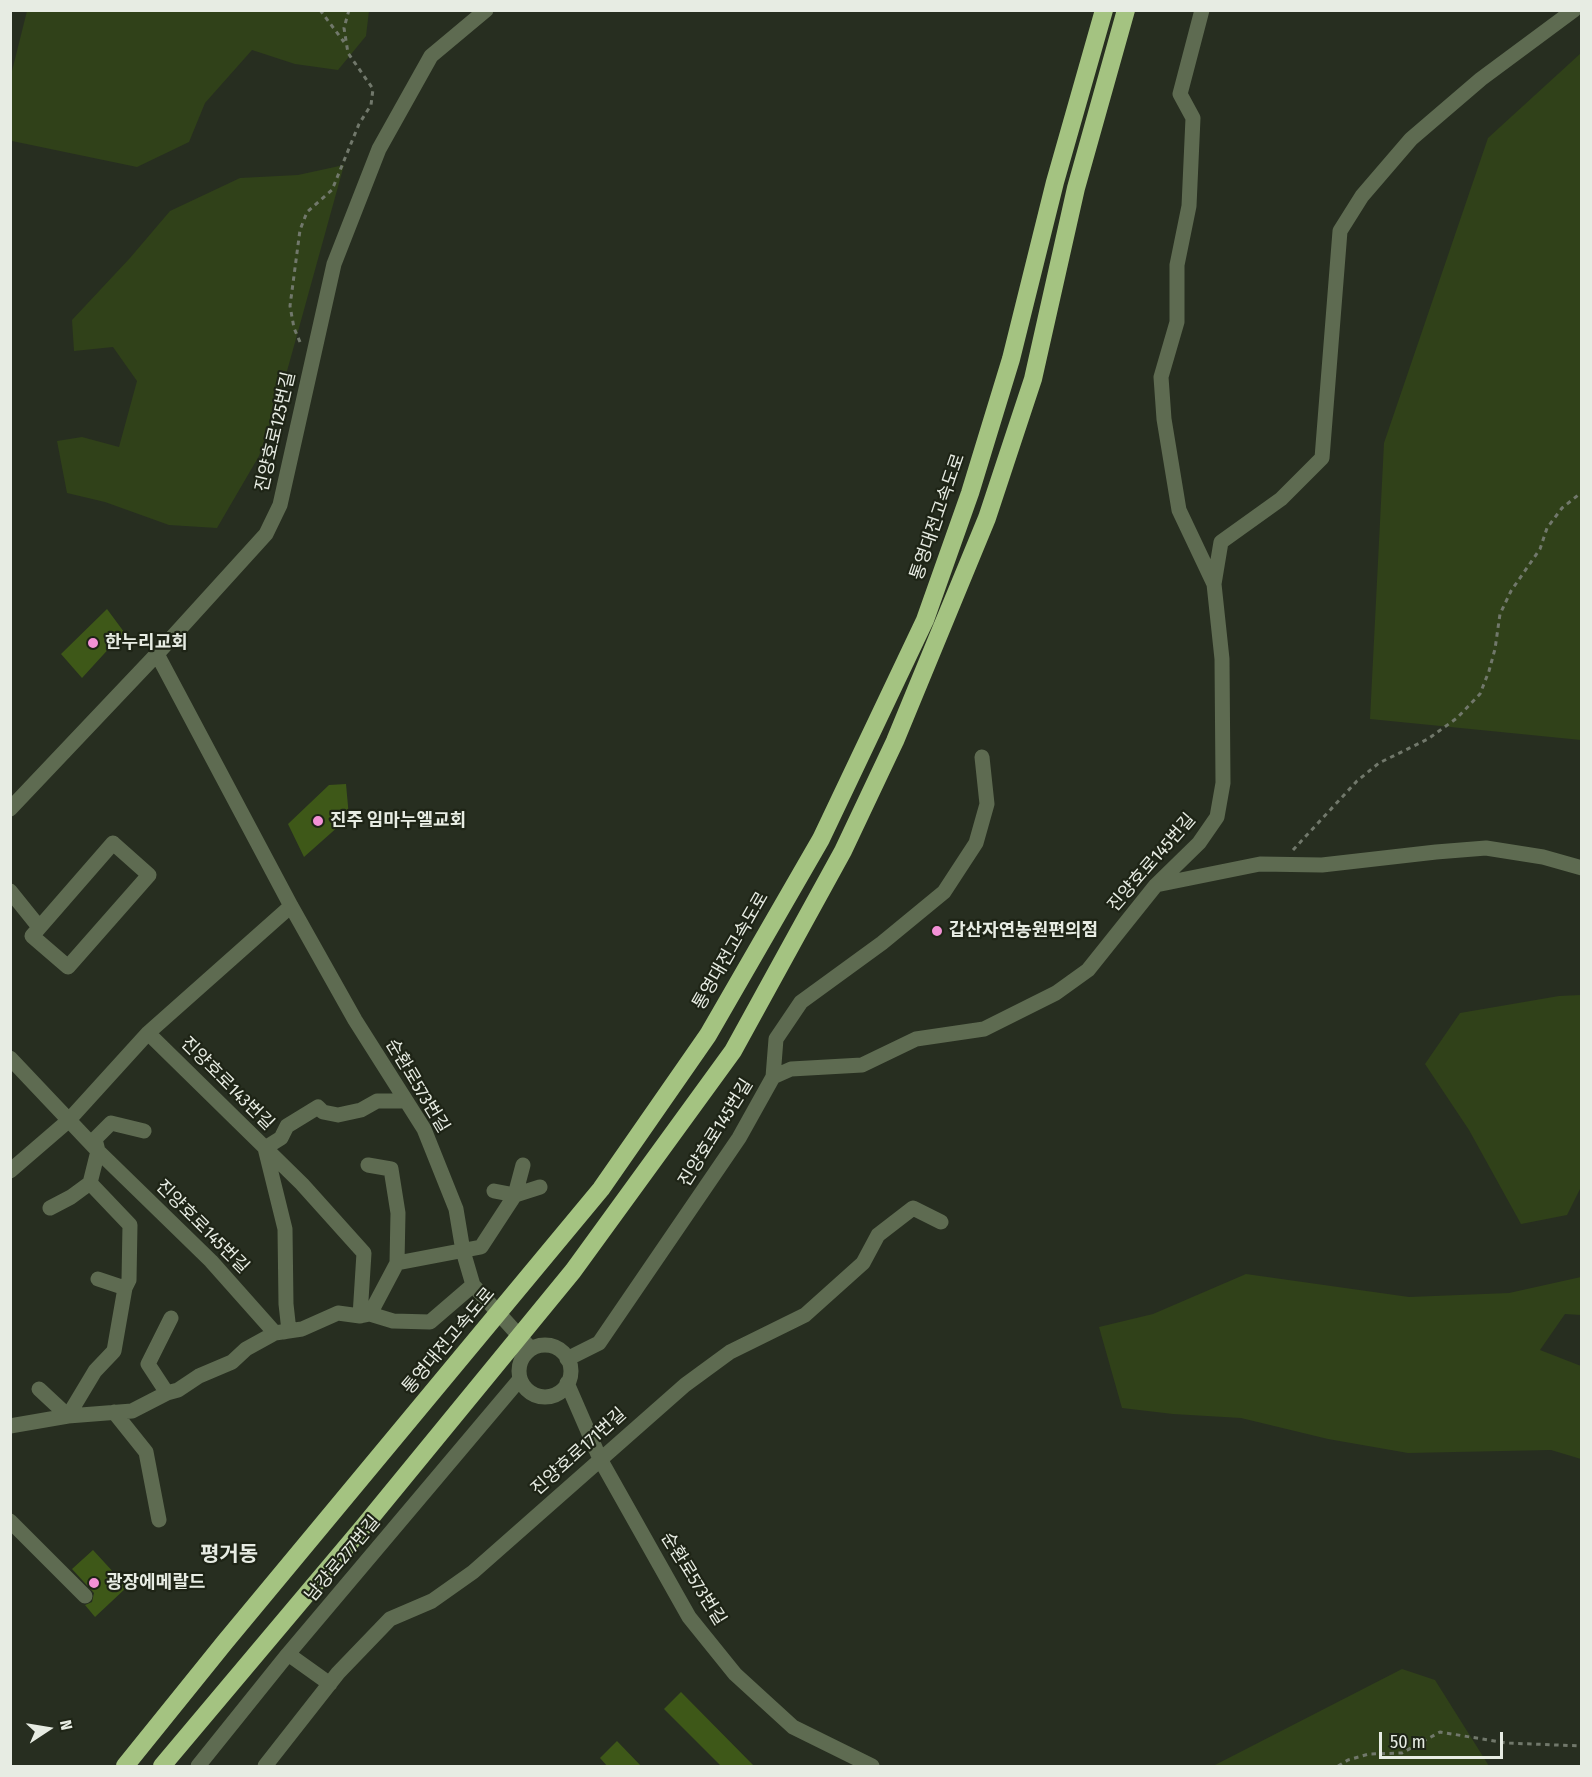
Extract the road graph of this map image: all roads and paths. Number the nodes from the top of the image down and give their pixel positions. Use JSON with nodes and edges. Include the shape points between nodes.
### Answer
{"nodes":[{"id":1,"x":320,"y":10,"type":"edge"},
{"id":2,"x":349,"y":10,"type":"edge"},
{"id":3,"x":486,"y":10,"type":"edge"},
{"id":4,"x":1104,"y":10,"type":"edge"},
{"id":5,"x":1126,"y":10,"type":"edge"},
{"id":6,"x":1202,"y":10,"type":"edge"},
{"id":7,"x":1574,"y":10,"type":"edge"},
{"id":8,"x":345,"y":43,"type":"junction"},
{"id":9,"x":312,"y":361,"type":"junction"},
{"id":10,"x":1581,"y":492,"type":"edge"},
{"id":11,"x":1214,"y":584,"type":"junction"},
{"id":12,"x":157,"y":654,"type":"junction"},
{"id":13,"x":982,"y":757,"type":"dead end"},
{"id":14,"x":10,"y":809,"type":"edge"},
{"id":15,"x":1280,"y":864,"type":"junction"},
{"id":16,"x":1581,"y":868,"type":"edge"},
{"id":17,"x":1156,"y":885,"type":"junction"},
{"id":18,"x":10,"y":891,"type":"edge"},
{"id":19,"x":291,"y":906,"type":"junction"},
{"id":20,"x":39,"y":927,"type":"junction"},
{"id":21,"x":148,"y":1034,"type":"junction"},
{"id":22,"x":10,"y":1058,"type":"edge"},
{"id":23,"x":773,"y":1077,"type":"junction"},
{"id":24,"x":406,"y":1101,"type":"junction"},
{"id":25,"x":68,"y":1121,"type":"junction"},
{"id":26,"x":144,"y":1131,"type":"dead end"},
{"id":27,"x":265,"y":1148,"type":"junction"},
{"id":28,"x":98,"y":1151,"type":"junction"},
{"id":29,"x":368,"y":1165,"type":"dead end"},
{"id":30,"x":523,"y":1165,"type":"dead end"},
{"id":31,"x":10,"y":1172,"type":"edge"},
{"id":32,"x":90,"y":1183,"type":"junction"},
{"id":33,"x":540,"y":1187,"type":"dead end"},
{"id":34,"x":494,"y":1191,"type":"dead end"},
{"id":35,"x":515,"y":1195,"type":"junction"},
{"id":36,"x":50,"y":1208,"type":"dead end"},
{"id":37,"x":941,"y":1222,"type":"dead end"},
{"id":38,"x":464,"y":1251,"type":"junction"},
{"id":39,"x":397,"y":1263,"type":"junction"},
{"id":40,"x":98,"y":1280,"type":"dead end"},
{"id":41,"x":473,"y":1285,"type":"junction"},
{"id":42,"x":125,"y":1288,"type":"junction"},
{"id":43,"x":365,"y":1315,"type":"junction"},
{"id":44,"x":171,"y":1318,"type":"dead end"},
{"id":45,"x":280,"y":1332,"type":"junction"},
{"id":46,"x":531,"y":1349,"type":"junction"},
{"id":47,"x":567,"y":1359,"type":"junction"},
{"id":48,"x":520,"y":1379,"type":"junction"},
{"id":49,"x":567,"y":1383,"type":"junction"},
{"id":50,"x":39,"y":1389,"type":"dead end"},
{"id":51,"x":167,"y":1393,"type":"junction"},
{"id":52,"x":114,"y":1412,"type":"junction"},
{"id":53,"x":68,"y":1416,"type":"junction"},
{"id":54,"x":10,"y":1426,"type":"edge"},
{"id":55,"x":600,"y":1459,"type":"junction"},
{"id":56,"x":159,"y":1520,"type":"dead end"},
{"id":57,"x":10,"y":1521,"type":"edge"},
{"id":58,"x":85,"y":1596,"type":"dead end"},
{"id":59,"x":288,"y":1654,"type":"junction"},
{"id":60,"x":330,"y":1684,"type":"junction"},
{"id":61,"x":1581,"y":1746,"type":"edge"},
{"id":62,"x":125,"y":1767,"type":"edge"},
{"id":63,"x":162,"y":1767,"type":"edge"},
{"id":64,"x":198,"y":1767,"type":"edge"},
{"id":65,"x":265,"y":1767,"type":"edge"},
{"id":66,"x":872,"y":1767,"type":"edge"},
{"id":67,"x":1338,"y":1767,"type":"edge"}],
"edges":[{"from":1,"to":8,"type":"path"},
{"from":2,"to":8,"type":"path"},
{"from":3,"to":9,"type":"street","name":"진양호로125번길","via":[[431,56],[379,150],[334,264]]},
{"from":4,"to":62,"type":"highway","name":"통영대전고속도로","via":[[1055,182],[1011,359],[970,493],[924,620],[821,839],[708,1035],[601,1190]]},
{"from":5,"to":63,"type":"highway","via":[[1076,188],[1033,379],[987,518],[895,741],[843,851],[733,1051],[573,1271]]},
{"from":6,"to":11,"type":"street","via":[[1180,94],[1193,118],[1189,206],[1177,265],[1177,322],[1161,377],[1179,510]]},
{"from":7,"to":11,"type":"street","via":[[1481,79],[1411,138],[1362,196],[1340,231],[1322,458],[1281,499],[1221,542]]},
{"from":8,"to":9,"type":"path","via":[[373,89],[371,105],[332,190],[307,212],[300,230],[290,306],[294,328]]},
{"from":9,"to":12,"type":"street","name":"진양호로125번길","via":[[280,505],[266,534]]},
{"from":10,"to":15,"type":"path","via":[[1547,528],[1540,549],[1511,591],[1500,614],[1489,671],[1480,694],[1428,740],[1379,763],[1357,781]]},
{"from":11,"to":17,"type":"street","name":"진양호로145번길","via":[[1222,659],[1223,783],[1217,816],[1199,843]]},
{"from":12,"to":14,"type":"street","name":"진양호로125번길"},
{"from":12,"to":19,"type":"street","name":"순환로573번길"},
{"from":13,"to":23,"type":"street","via":[[987,804],[976,843],[944,892],[801,1002],[776,1039]]},
{"from":15,"to":16,"type":"street","via":[[1322,865],[1486,848],[1544,857]]},
{"from":15,"to":17,"type":"street","via":[[1260,864]]},
{"from":17,"to":23,"type":"street","name":"진양호로145번길","via":[[1088,970],[1056,993],[984,1029],[916,1039],[862,1065],[791,1069]]},
{"from":18,"to":20,"type":"street"},
{"from":19,"to":21,"type":"street"},
{"from":19,"to":24,"type":"street","name":"순환로573번길"},
{"from":20,"to":20,"type":"street","via":[[32,936],[68,967],[149,875],[113,843]]},
{"from":21,"to":25,"type":"street"},
{"from":21,"to":27,"type":"street","name":"진양호로143번길"},
{"from":22,"to":25,"type":"street"},
{"from":23,"to":47,"type":"street","name":"진양호로145번길","via":[[740,1138],[599,1343]]},
{"from":24,"to":27,"type":"street","name":"진양호로143번길","via":[[377,1101],[361,1110],[338,1115],[322,1112],[318,1107],[287,1126],[281,1138]]},
{"from":24,"to":38,"type":"street","name":"순환로573번길","via":[[424,1129],[456,1209]]},
{"from":25,"to":28,"type":"street","name":"진양호로145번길"},
{"from":25,"to":31,"type":"street"},
{"from":26,"to":28,"type":"street","via":[[111,1123],[95,1139]]},
{"from":27,"to":43,"type":"street","via":[[364,1253]]},
{"from":27,"to":45,"type":"street","via":[[285,1229],[289,1331]]},
{"from":28,"to":32,"type":"street"},
{"from":28,"to":45,"type":"street","name":"진양호로145번길"},
{"from":29,"to":39,"type":"street","via":[[391,1168],[398,1214]]},
{"from":30,"to":35,"type":"street"},
{"from":32,"to":36,"type":"street"},
{"from":32,"to":42,"type":"street","via":[[130,1225],[129,1280]]},
{"from":33,"to":35,"type":"street"},
{"from":34,"to":35,"type":"street"},
{"from":35,"to":38,"type":"street","via":[[481,1247]]},
{"from":37,"to":55,"type":"street","name":"진양호로171번길","via":[[914,1208],[878,1235],[863,1263],[805,1315],[730,1352],[685,1385]]},
{"from":38,"to":39,"type":"street"},
{"from":38,"to":41,"type":"street","name":"순환로573번길"},
{"from":39,"to":43,"type":"street"},
{"from":40,"to":42,"type":"street"},
{"from":41,"to":43,"type":"street","via":[[430,1322]]},
{"from":41,"to":46,"type":"street","name":"순환로573번길"},
{"from":42,"to":53,"type":"street","via":[[114,1351],[95,1371]]},
{"from":43,"to":45,"type":"street","via":[[338,1312],[302,1329]]},
{"from":44,"to":51,"type":"street","via":[[148,1364]]},
{"from":45,"to":51,"type":"street","via":[[246,1349],[232,1362]]},
{"from":46,"to":47,"type":"street","via":[[555,1347]]},
{"from":46,"to":48,"type":"street","via":[[520,1362]]},
{"from":47,"to":49,"type":"street"},
{"from":48,"to":49,"type":"street","via":[[524,1387],[547,1397]]},
{"from":48,"to":59,"type":"street","name":"남강로277번길"},
{"from":49,"to":55,"type":"street","name":"순환로573번길"},
{"from":50,"to":53,"type":"street"},
{"from":51,"to":52,"type":"street","via":[[132,1411]]},
{"from":52,"to":53,"type":"street"},
{"from":52,"to":56,"type":"street","via":[[146,1452]]},
{"from":53,"to":54,"type":"street"},
{"from":55,"to":60,"type":"street","name":"진양호로171번길","via":[[473,1572],[432,1601],[390,1619]]},
{"from":55,"to":66,"type":"street","name":"순환로573번길","via":[[689,1617],[735,1674],[793,1727]]},
{"from":57,"to":58,"type":"street"},
{"from":59,"to":60,"type":"street"},
{"from":59,"to":64,"type":"street","name":"남강로277번길"},
{"from":60,"to":65,"type":"street","name":"진양호로171번길"},
{"from":61,"to":67,"type":"path","via":[[1506,1743],[1440,1732],[1402,1753],[1369,1754]]}]}
